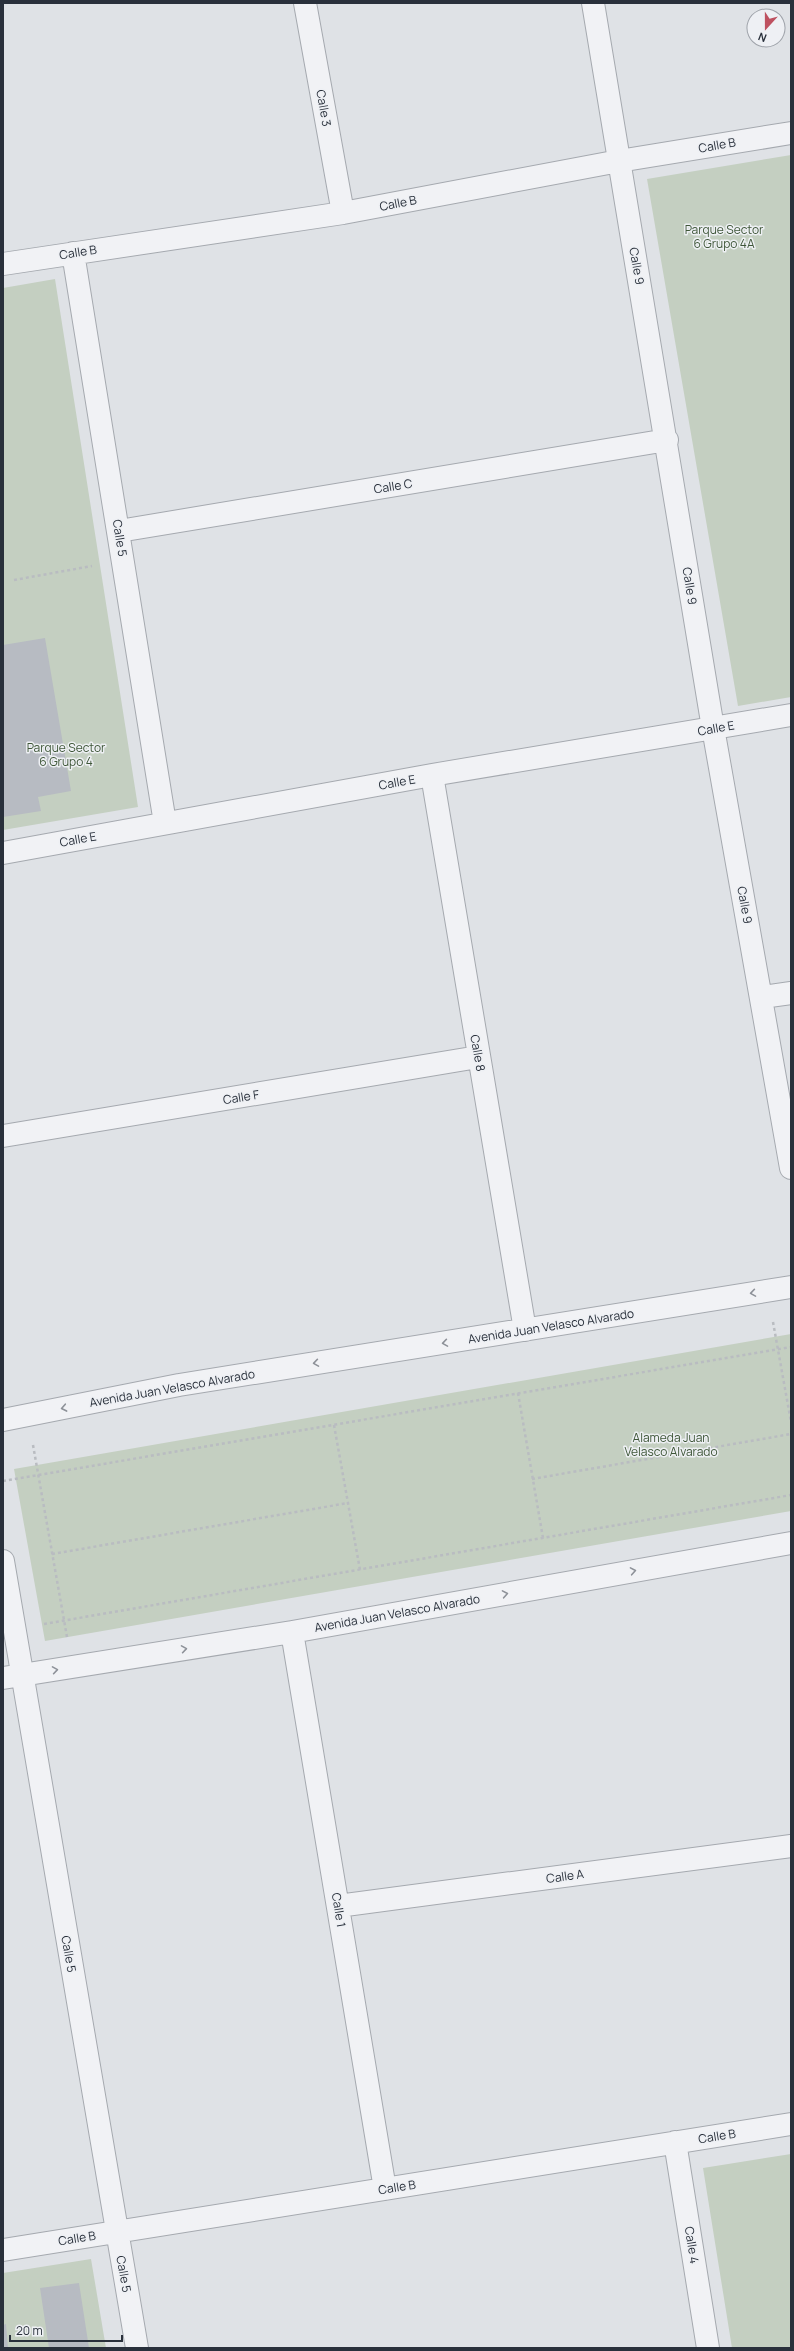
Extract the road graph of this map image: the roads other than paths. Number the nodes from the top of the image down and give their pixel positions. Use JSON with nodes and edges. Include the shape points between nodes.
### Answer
{"nodes":[{"id":1,"x":305,"y":3,"type":"edge"},
{"id":2,"x":593,"y":3,"type":"edge"},
{"id":3,"x":791,"y":133,"type":"edge"},
{"id":4,"x":619,"y":161,"type":"junction"},
{"id":5,"x":343,"y":213,"type":"junction"},
{"id":6,"x":72,"y":253,"type":"junction"},
{"id":7,"x":3,"y":264,"type":"edge"},
{"id":8,"x":667,"y":440,"type":"junction"},
{"id":9,"x":119,"y":531,"type":"junction"},
{"id":10,"x":791,"y":715,"type":"edge"},
{"id":11,"x":713,"y":728,"type":"junction"},
{"id":12,"x":432,"y":775,"type":"junction"},
{"id":13,"x":165,"y":823,"type":"junction"},
{"id":14,"x":3,"y":853,"type":"edge"},
{"id":15,"x":791,"y":993,"type":"edge"},
{"id":16,"x":762,"y":997,"type":"junction"},
{"id":17,"x":478,"y":1057,"type":"junction"},
{"id":18,"x":3,"y":1136,"type":"edge"},
{"id":19,"x":791,"y":1168,"type":"edge"},
{"id":20,"x":791,"y":1287,"type":"edge"},
{"id":21,"x":525,"y":1330,"type":"junction"},
{"id":22,"x":3,"y":1420,"type":"edge"},
{"id":23,"x":791,"y":1543,"type":"edge"},
{"id":24,"x":3,"y":1560,"type":"edge"},
{"id":25,"x":292,"y":1632,"type":"junction"},
{"id":26,"x":13,"y":1677,"type":"edge"},
{"id":27,"x":791,"y":1846,"type":"edge"},
{"id":28,"x":338,"y":1906,"type":"junction"},
{"id":29,"x":791,"y":2124,"type":"edge"},
{"id":30,"x":675,"y":2142,"type":"junction"},
{"id":31,"x":385,"y":2189,"type":"junction"},
{"id":32,"x":116,"y":2232,"type":"junction"},
{"id":33,"x":3,"y":2250,"type":"edge"},
{"id":34,"x":136,"y":2348,"type":"edge"},
{"id":35,"x":708,"y":2348,"type":"edge"}],
"edges":[{"from":1,"to":5,"type":"street","name":"Calle 3"},
{"from":2,"to":4,"type":"street","name":"Calle 9"},
{"from":3,"to":4,"type":"street","name":"Calle B"},
{"from":4,"to":5,"type":"street","name":"Calle B"},
{"from":4,"to":8,"type":"street","name":"Calle 9"},
{"from":5,"to":6,"type":"street","name":"Calle B"},
{"from":6,"to":7,"type":"street","name":"Calle B"},
{"from":6,"to":9,"type":"street","name":"Calle 5"},
{"from":8,"to":9,"type":"street","name":"Calle C"},
{"from":8,"to":11,"type":"street","name":"Calle 9"},
{"from":9,"to":13,"type":"street","name":"Calle 5"},
{"from":10,"to":11,"type":"street","name":"Calle E"},
{"from":11,"to":12,"type":"street","name":"Calle E"},
{"from":11,"to":16,"type":"street","name":"Calle 9"},
{"from":12,"to":13,"type":"street","name":"Calle E"},
{"from":12,"to":17,"type":"street","name":"Calle 8"},
{"from":13,"to":14,"type":"street","name":"Calle E"},
{"from":15,"to":16,"type":"street"},
{"from":16,"to":19,"type":"street","name":"Calle 9"},
{"from":17,"to":18,"type":"street","name":"Calle F"},
{"from":17,"to":21,"type":"street","name":"Calle 8"},
{"from":20,"to":21,"type":"street","name":"Avenida Juan Velasco Alvarado","one_way":true},
{"from":21,"to":22,"type":"street","name":"Avenida Juan Velasco Alvarado","one_way":true,"via":[[179,1385]]},
{"from":25,"to":23,"type":"street","name":"Avenida Juan Velasco Alvarado","one_way":true},
{"from":24,"to":26,"type":"street","name":"Calle 5","via":[[15,1628]]},
{"from":26,"to":25,"type":"street","name":"Avenida Juan Velasco Alvarado","one_way":true},
{"from":25,"to":28,"type":"street","name":"Calle 1"},
{"from":26,"to":32,"type":"street","name":"Calle 5"},
{"from":27,"to":28,"type":"street","name":"Calle A"},
{"from":28,"to":31,"type":"street","name":"Calle 1"},
{"from":29,"to":30,"type":"street","name":"Calle B"},
{"from":30,"to":31,"type":"street","name":"Calle B"},
{"from":30,"to":35,"type":"street","name":"Calle 4"},
{"from":31,"to":32,"type":"street","name":"Calle B"},
{"from":32,"to":33,"type":"street","name":"Calle B"},
{"from":32,"to":34,"type":"street","name":"Calle 5"}]}
